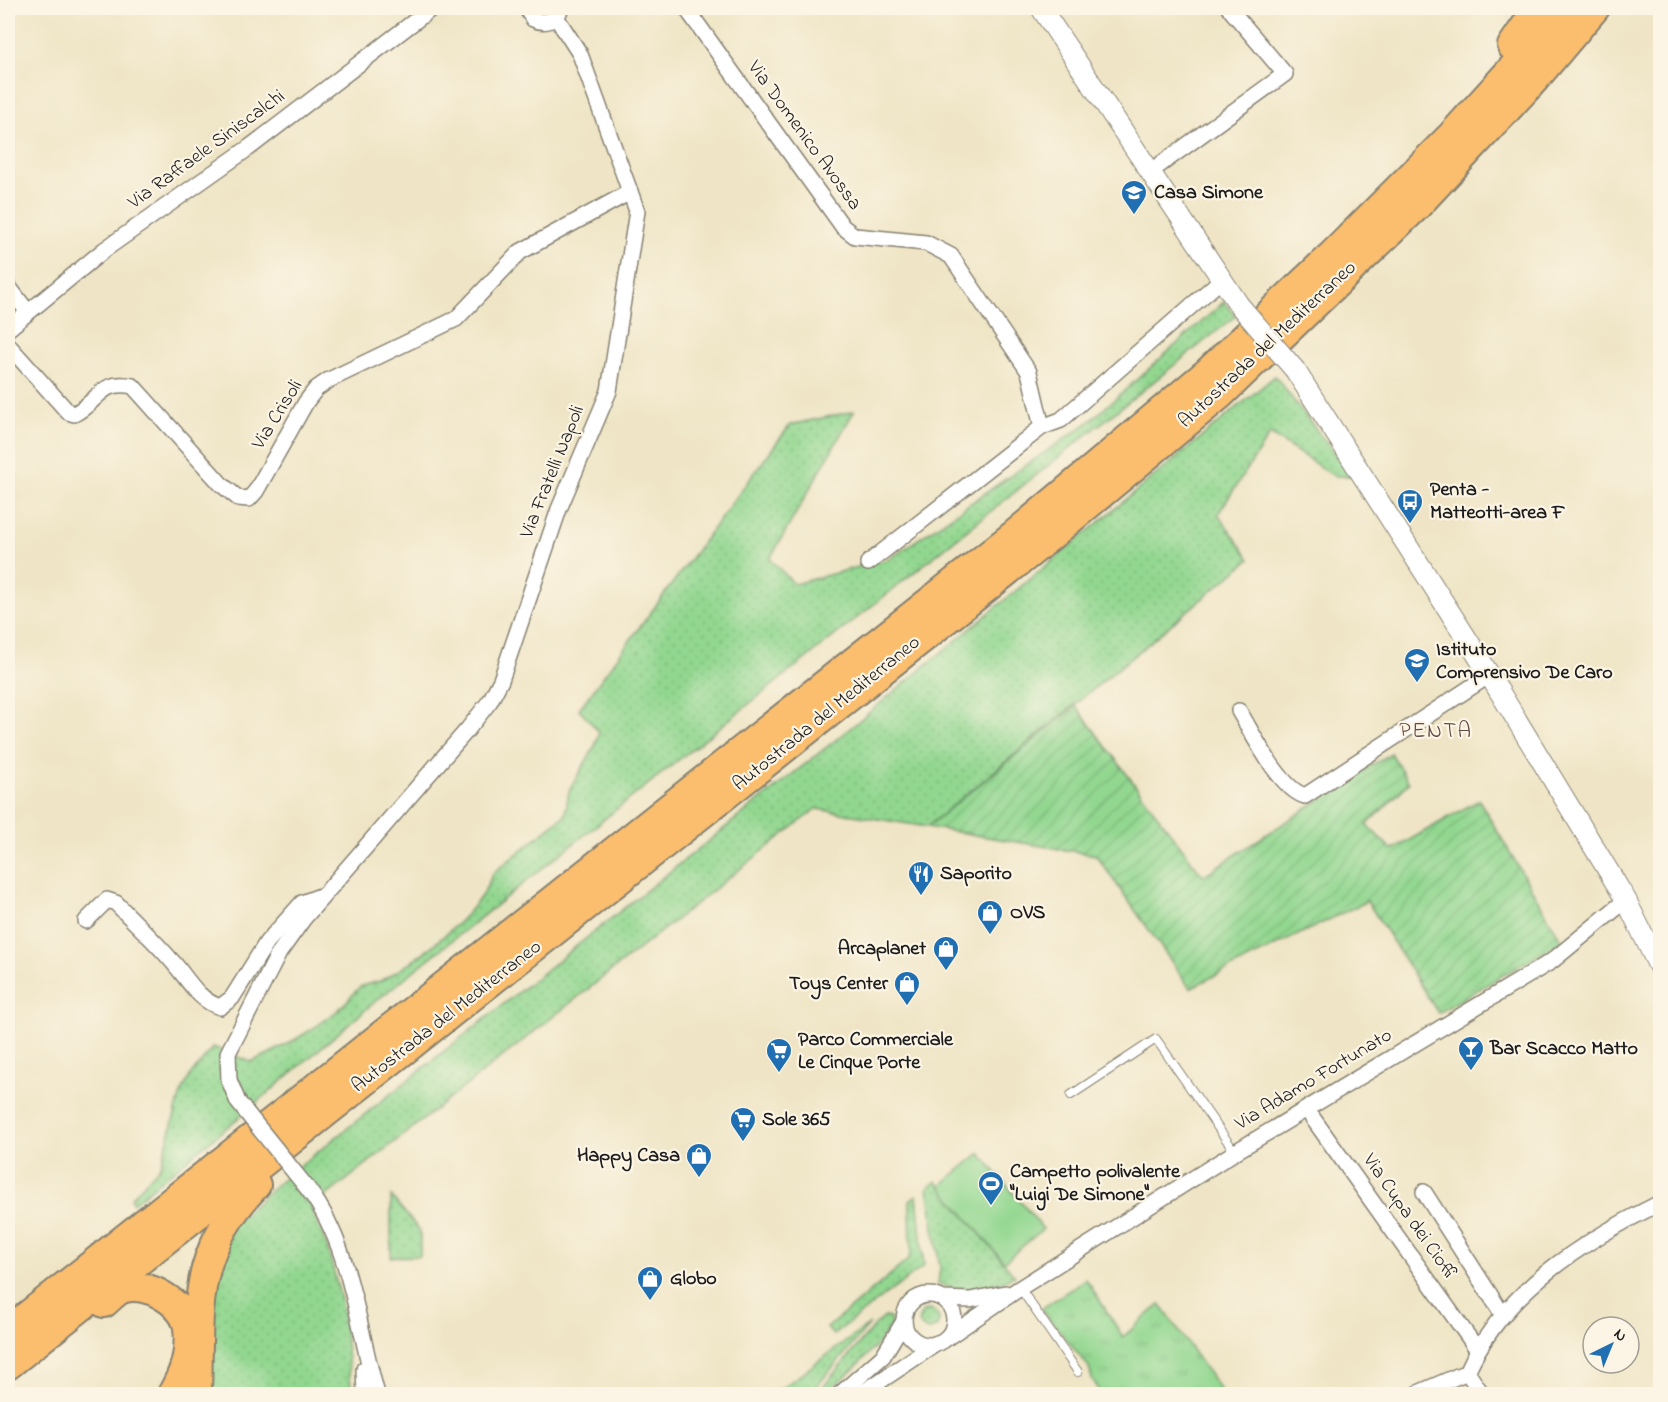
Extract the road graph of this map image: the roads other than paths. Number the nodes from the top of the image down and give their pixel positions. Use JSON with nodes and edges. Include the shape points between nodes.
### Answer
{"nodes":[{"id":1,"x":432,"y":8,"type":"edge"},
{"id":2,"x":526,"y":8,"type":"edge"},
{"id":3,"x":686,"y":8,"type":"edge"},
{"id":4,"x":1041,"y":8,"type":"edge"},
{"id":5,"x":1229,"y":8,"type":"edge"},
{"id":6,"x":1538,"y":8,"type":"edge"},
{"id":7,"x":1567,"y":8,"type":"edge"},
{"id":8,"x":1595,"y":8,"type":"edge"},
{"id":9,"x":1611,"y":8,"type":"edge"},
{"id":10,"x":559,"y":12,"type":"edge"},
{"id":11,"x":1535,"y":79,"type":"junction"},
{"id":12,"x":1150,"y":172,"type":"junction"},
{"id":13,"x":630,"y":192,"type":"junction"},
{"id":14,"x":1221,"y":280,"type":"junction"},
{"id":15,"x":8,"y":286,"type":"edge"},
{"id":16,"x":27,"y":311,"type":"junction"},
{"id":17,"x":8,"y":329,"type":"edge"},
{"id":18,"x":8,"y":345,"type":"edge"},
{"id":19,"x":1208,"y":372,"type":"junction"},
{"id":20,"x":1042,"y":427,"type":"junction"},
{"id":21,"x":868,"y":563,"type":"dead end"},
{"id":22,"x":1488,"y":676,"type":"junction"},
{"id":23,"x":1239,"y":711,"type":"dead end"},
{"id":24,"x":326,"y":894,"type":"junction"},
{"id":25,"x":1626,"y":900,"type":"junction"},
{"id":26,"x":590,"y":904,"type":"junction"},
{"id":27,"x":86,"y":921,"type":"dead end"},
{"id":28,"x":1660,"y":969,"type":"edge"},
{"id":29,"x":1071,"y":1095,"type":"dead end"},
{"id":30,"x":1307,"y":1110,"type":"junction"},
{"id":31,"x":1234,"y":1152,"type":"junction"},
{"id":32,"x":1424,"y":1191,"type":"dead end"},
{"id":33,"x":1660,"y":1203,"type":"edge"},
{"id":34,"x":1020,"y":1288,"type":"junction"},
{"id":35,"x":943,"y":1299,"type":"junction"},
{"id":36,"x":44,"y":1302,"type":"junction"},
{"id":37,"x":1503,"y":1315,"type":"junction"},
{"id":38,"x":8,"y":1318,"type":"edge"},
{"id":39,"x":904,"y":1321,"type":"junction"},
{"id":40,"x":8,"y":1331,"type":"edge"},
{"id":41,"x":941,"y":1341,"type":"junction"},
{"id":42,"x":363,"y":1345,"type":"junction"},
{"id":43,"x":1477,"y":1349,"type":"junction"},
{"id":44,"x":8,"y":1365,"type":"edge"},
{"id":45,"x":1078,"y":1372,"type":"dead end"},
{"id":46,"x":1467,"y":1372,"type":"junction"},
{"id":47,"x":8,"y":1378,"type":"edge"},
{"id":48,"x":172,"y":1395,"type":"edge"},
{"id":49,"x":197,"y":1395,"type":"edge"},
{"id":50,"x":365,"y":1395,"type":"edge"},
{"id":51,"x":377,"y":1395,"type":"edge"},
{"id":52,"x":840,"y":1395,"type":"edge"},
{"id":53,"x":861,"y":1395,"type":"edge"},
{"id":54,"x":1416,"y":1395,"type":"edge"},
{"id":55,"x":1482,"y":1395,"type":"edge"}],
"edges":[{"from":1,"to":16,"type":"street","name":"Via Raffaele Siniscalchi"},
{"from":2,"to":10,"type":"street","via":[[539,21]]},
{"from":3,"to":20,"type":"street","name":"Via Domenico Avossa","via":[[843,227],[855,236],[926,243],[951,256],[1029,372]]},
{"from":4,"to":12,"type":"street"},
{"from":5,"to":12,"type":"street","via":[[1285,74]]},
{"from":6,"to":19,"type":"highway","via":[[1483,81],[1237,330]]},
{"from":7,"to":19,"type":"highway","name":"Autostrada del Mediterraneo","via":[[1452,135]]},
{"from":8,"to":11,"type":"highway","name":"Autostrada del Mediterraneo"},
{"from":9,"to":11,"type":"highway"},
{"from":10,"to":13,"type":"street","name":"Via Fratelli Napoli","via":[[579,54]]},
{"from":11,"to":26,"type":"highway","name":"Autostrada del Mediterraneo","via":[[1416,207],[1221,394],[1030,553]]},
{"from":12,"to":14,"type":"street"},
{"from":13,"to":18,"type":"street","name":"Via Crisoli","via":[[520,252],[456,319],[316,389],[249,499],[238,498],[221,484],[133,386],[108,386],[74,414]]},
{"from":13,"to":24,"type":"street","name":"Via Fratelli Napoli","via":[[637,211],[609,391],[559,510],[501,680],[468,729]]},
{"from":14,"to":20,"type":"street","via":[[1061,420]]},
{"from":14,"to":22,"type":"street","bridge":true,"via":[[1295,370]]},
{"from":15,"to":16,"type":"street"},
{"from":16,"to":17,"type":"street","name":"Via Raffaele Siniscalchi"},
{"from":19,"to":36,"type":"highway","name":"Autostrada del Mediterraneo","via":[[1006,542]]},
{"from":20,"to":21,"type":"street"},
{"from":22,"to":23,"type":"street","via":[[1305,796],[1296,794],[1283,780]]},
{"from":22,"to":25,"type":"street"},
{"from":24,"to":27,"type":"street","name":"Via Fratelli Napoli","via":[[302,903],[267,942],[232,998],[220,1007],[198,994],[171,959],[116,903],[107,900]]},
{"from":24,"to":42,"type":"street","name":"Via Fratelli Napoli","bridge":true,"via":[[279,953],[228,1053],[229,1080],[238,1102],[323,1212],[347,1269]]},
{"from":25,"to":28,"type":"street"},
{"from":25,"to":30,"type":"street","name":"Via Adamo Fortunato","via":[[1552,961]]},
{"from":26,"to":44,"type":"highway","name":"Autostrada del Mediterraneo"},
{"from":26,"to":49,"type":"highway","via":[[534,960],[266,1174],[232,1210],[210,1253],[199,1302]]},
{"from":29,"to":31,"type":"lane","via":[[1156,1039]]},
{"from":30,"to":31,"type":"street","name":"Via Adamo Fortunato"},
{"from":30,"to":43,"type":"street","name":"Via Cupa dei Cioffi"},
{"from":31,"to":34,"type":"street","name":"Via Adamo Fortunato"},
{"from":32,"to":37,"type":"street"},
{"from":33,"to":37,"type":"street","via":[[1609,1228],[1547,1272]]},
{"from":34,"to":35,"type":"street","name":"Via Adamo Fortunato","via":[[989,1298]]},
{"from":34,"to":41,"type":"street","name":"Via Adamo Fortunato"},
{"from":34,"to":45,"type":"lane"},
{"from":35,"to":39,"type":"street","via":[[932,1295],[919,1297],[908,1305]]},
{"from":35,"to":41,"type":"street","via":[[954,1318],[953,1326]]},
{"from":36,"to":38,"type":"highway","via":[[20,1309]]},
{"from":36,"to":40,"type":"highway","name":"Autostrada del Mediterraneo"},
{"from":37,"to":43,"type":"street"},
{"from":39,"to":41,"type":"street","via":[[915,1340],[929,1345]]},
{"from":39,"to":52,"type":"street","via":[[883,1356]]},
{"from":41,"to":53,"type":"street","name":"Via Adamo Fortunato"},
{"from":42,"to":50,"type":"street","name":"Via Fratelli Napoli"},
{"from":42,"to":51,"type":"street","name":"Via Fratelli Napoli"},
{"from":43,"to":46,"type":"street"},
{"from":46,"to":54,"type":"street"},
{"from":46,"to":55,"type":"street"},
{"from":47,"to":48,"type":"highway","via":[[122,1289],[141,1288],[167,1300],[188,1326],[186,1371]]}]}
